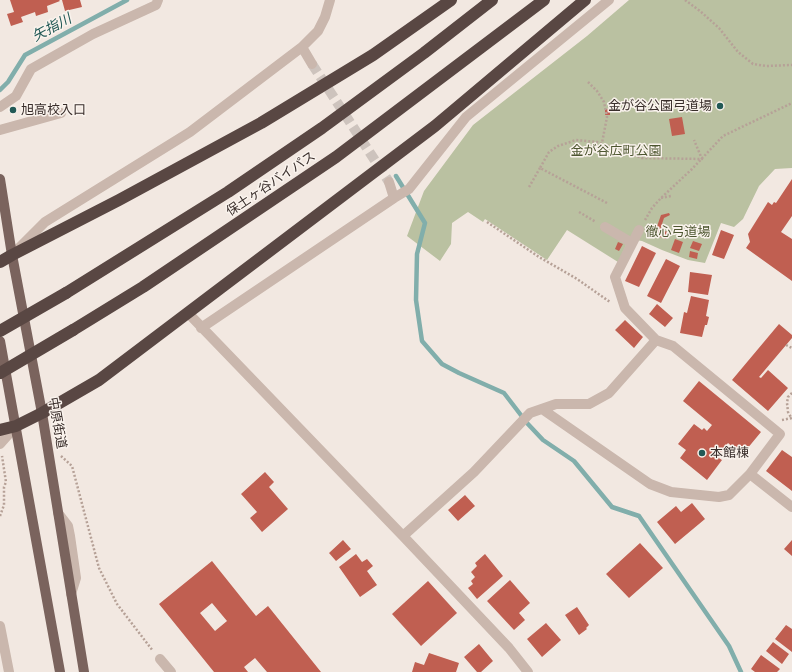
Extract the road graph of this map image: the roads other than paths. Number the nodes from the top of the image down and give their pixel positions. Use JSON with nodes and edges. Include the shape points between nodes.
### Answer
{"nodes":[{"id":1,"x":158,"y":0,"type":"edge"},
{"id":2,"x":330,"y":0,"type":"edge"},
{"id":3,"x":450,"y":0,"type":"edge"},
{"id":4,"x":492,"y":0,"type":"edge"},
{"id":5,"x":544,"y":0,"type":"edge"},
{"id":6,"x":585,"y":0,"type":"edge"},
{"id":7,"x":609,"y":0,"type":"edge"},
{"id":8,"x":302,"y":47,"type":"junction"},
{"id":9,"x":312,"y":64,"type":"tunnel mouth"},
{"id":10,"x":0,"y":107,"type":"edge"},
{"id":11,"x":61,"y":113,"type":"dead end"},
{"id":12,"x":0,"y":130,"type":"edge"},
{"id":13,"x":0,"y":179,"type":"edge"},
{"id":14,"x":389,"y":182,"type":"tunnel mouth"},
{"id":15,"x":394,"y":198,"type":"junction"},
{"id":16,"x":605,"y":227,"type":"road end"},
{"id":17,"x":639,"y":230,"type":"dead end"},
{"id":18,"x":632,"y":243,"type":"junction"},
{"id":19,"x":12,"y":255,"type":"junction"},
{"id":20,"x":0,"y":262,"type":"edge"},
{"id":21,"x":188,"y":313,"type":"junction"},
{"id":22,"x":201,"y":328,"type":"junction"},
{"id":23,"x":0,"y":331,"type":"edge"},
{"id":24,"x":656,"y":340,"type":"junction"},
{"id":25,"x":0,"y":341,"type":"edge"},
{"id":26,"x":0,"y":373,"type":"edge"},
{"id":27,"x":542,"y":409,"type":"junction"},
{"id":28,"x":42,"y":413,"type":"junction"},
{"id":29,"x":16,"y":426,"type":"junction"},
{"id":30,"x":0,"y":430,"type":"edge"},
{"id":31,"x":0,"y":443,"type":"edge"},
{"id":32,"x":750,"y":474,"type":"junction"},
{"id":33,"x":792,"y":507,"type":"edge"},
{"id":34,"x":403,"y":536,"type":"junction"},
{"id":35,"x":0,"y":626,"type":"edge"},
{"id":36,"x":160,"y":659,"type":"road end"},
{"id":37,"x":9,"y":672,"type":"edge"},
{"id":38,"x":60,"y":672,"type":"edge"},
{"id":39,"x":84,"y":672,"type":"edge"},
{"id":40,"x":171,"y":672,"type":"edge"},
{"id":41,"x":528,"y":672,"type":"edge"}],
"edges":[{"from":1,"to":10,"type":"street","via":[[156,5],[93,34],[31,69],[16,96]]},
{"from":2,"to":8,"type":"street","via":[[318,31]]},
{"from":3,"to":19,"type":"highway","via":[[373,55],[261,122]]},
{"from":4,"to":23,"type":"highway","name":"保土ヶ谷バイパス","bridge":true,"via":[[424,54],[228,192]]},
{"from":5,"to":26,"type":"highway","name":"保土ヶ谷バイパス","bridge":true,"via":[[336,158],[143,287]]},
{"from":6,"to":21,"type":"highway","via":[[435,126]]},
{"from":7,"to":15,"type":"street","via":[[466,117],[410,189]]},
{"from":8,"to":9,"type":"street"},
{"from":8,"to":19,"type":"street","via":[[190,132],[46,222]]},
{"from":11,"to":12,"type":"street"},
{"from":13,"to":19,"type":"main road","name":"中原街道"},
{"from":14,"to":15,"type":"street"},
{"from":15,"to":22,"type":"street"},
{"from":16,"to":18,"type":"street"},
{"from":17,"to":18,"type":"street"},
{"from":18,"to":24,"type":"street","via":[[614,277],[624,308]]},
{"from":19,"to":20,"type":"highway"},
{"from":19,"to":28,"type":"main road","name":"中原街道"},
{"from":21,"to":22,"type":"street"},
{"from":21,"to":28,"type":"highway","via":[[99,380]]},
{"from":22,"to":34,"type":"street"},
{"from":24,"to":27,"type":"street","via":[[610,393],[589,404],[556,404]]},
{"from":24,"to":32,"type":"street","via":[[673,346],[780,434]]},
{"from":25,"to":29,"type":"main road"},
{"from":27,"to":32,"type":"street","via":[[650,484],[671,492],[719,497],[729,495]]},
{"from":27,"to":34,"type":"street","via":[[530,413],[474,472]]},
{"from":28,"to":29,"type":"highway"},
{"from":28,"to":39,"type":"main road","name":"中原街道"},
{"from":29,"to":30,"type":"highway"},
{"from":29,"to":31,"type":"street"},
{"from":29,"to":38,"type":"main road"},
{"from":32,"to":33,"type":"street"},
{"from":34,"to":41,"type":"street","via":[[509,648]]},
{"from":35,"to":37,"type":"street"},
{"from":36,"to":40,"type":"street"}]}
